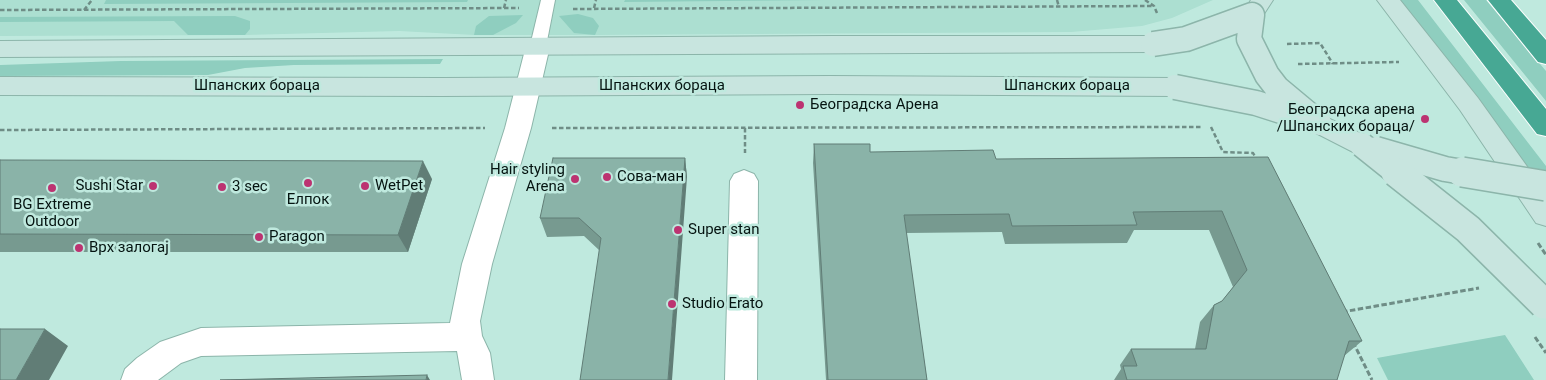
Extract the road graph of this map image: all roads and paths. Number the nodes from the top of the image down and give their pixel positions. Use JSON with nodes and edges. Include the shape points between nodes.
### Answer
{"nodes":[{"id":1,"x":92,"y":0,"type":"edge"},
{"id":2,"x":506,"y":0,"type":"edge"},
{"id":3,"x":548,"y":0,"type":"edge"},
{"id":4,"x":596,"y":0,"type":"edge"},
{"id":5,"x":1057,"y":0,"type":"edge"},
{"id":6,"x":1145,"y":0,"type":"edge"},
{"id":7,"x":1388,"y":0,"type":"edge"},
{"id":8,"x":1445,"y":0,"type":"edge"},
{"id":9,"x":1498,"y":0,"type":"edge"},
{"id":10,"x":1060,"y":7,"type":"dead end"},
{"id":11,"x":1096,"y":7,"type":"dead end"},
{"id":12,"x":504,"y":8,"type":"dead end"},
{"id":13,"x":594,"y":8,"type":"dead end"},
{"id":14,"x":1257,"y":8,"type":"edge"},
{"id":15,"x":84,"y":10,"type":"dead end"},
{"id":16,"x":1286,"y":44,"type":"dead end"},
{"id":17,"x":538,"y":46,"type":"junction"},
{"id":18,"x":0,"y":49,"type":"edge"},
{"id":19,"x":1546,"y":56,"type":"edge"},
{"id":20,"x":1333,"y":64,"type":"dead end"},
{"id":21,"x":0,"y":86,"type":"edge"},
{"id":22,"x":528,"y":86,"type":"junction"},
{"id":23,"x":1319,"y":123,"type":"junction"},
{"id":24,"x":1546,"y":127,"type":"edge"},
{"id":25,"x":518,"y":128,"type":"junction"},
{"id":26,"x":0,"y":130,"type":"edge"},
{"id":27,"x":1362,"y":145,"type":"junction"},
{"id":28,"x":1258,"y":162,"type":"edge"},
{"id":29,"x":744,"y":181,"type":"dead end"},
{"id":30,"x":1546,"y":186,"type":"edge"},
{"id":31,"x":1546,"y":215,"type":"edge"},
{"id":32,"x":1488,"y":286,"type":"dead end"},
{"id":33,"x":1545,"y":305,"type":"edge"},
{"id":34,"x":1343,"y":321,"type":"edge"},
{"id":35,"x":466,"y":337,"type":"junction"},
{"id":36,"x":1351,"y":338,"type":"edge"},
{"id":37,"x":137,"y":380,"type":"edge"},
{"id":38,"x":478,"y":380,"type":"edge"},
{"id":39,"x":740,"y":380,"type":"edge"},
{"id":40,"x":1372,"y":380,"type":"edge"}],
"edges":[{"from":1,"to":15,"type":"path"},
{"from":2,"to":12,"type":"path"},
{"from":3,"to":17,"type":"lane"},
{"from":4,"to":13,"type":"path"},
{"from":5,"to":10,"type":"path"},
{"from":6,"to":11,"type":"path","via":[[1154,6]]},
{"from":7,"to":31,"type":"street","via":[[1469,104]]},
{"from":8,"to":24,"type":"highway"},
{"from":9,"to":19,"type":"highway"},
{"from":14,"to":17,"type":"street","bridge":true,"via":[[1186,39],[1153,44]]},
{"from":14,"to":23,"type":"street","bridge":true,"via":[[1249,39],[1266,75]]},
{"from":16,"to":20,"type":"path","via":[[1320,43]]},
{"from":17,"to":18,"type":"street"},
{"from":17,"to":22,"type":"street"},
{"from":21,"to":22,"type":"street","name":"Шпанских бораца"},
{"from":22,"to":23,"type":"street","name":"Шпанских бораца","bridge":true,"via":[[1175,87],[1256,104]]},
{"from":22,"to":25,"type":"street"},
{"from":23,"to":27,"type":"street"},
{"from":25,"to":26,"type":"path"},
{"from":25,"to":28,"type":"path","via":[[1211,127],[1223,152],[1253,153]]},
{"from":25,"to":35,"type":"street","via":[[477,264],[465,321]]},
{"from":27,"to":30,"type":"street","bridge":true,"via":[[1445,169]]},
{"from":27,"to":33,"type":"street","bridge":true,"via":[[1468,229]]},
{"from":29,"to":39,"type":"street"},
{"from":32,"to":34,"type":"path","via":[[1338,312]]},
{"from":35,"to":37,"type":"street","via":[[201,342],[171,352]]},
{"from":35,"to":38,"type":"street","via":[[474,353]]},
{"from":36,"to":40,"type":"path"}]}
